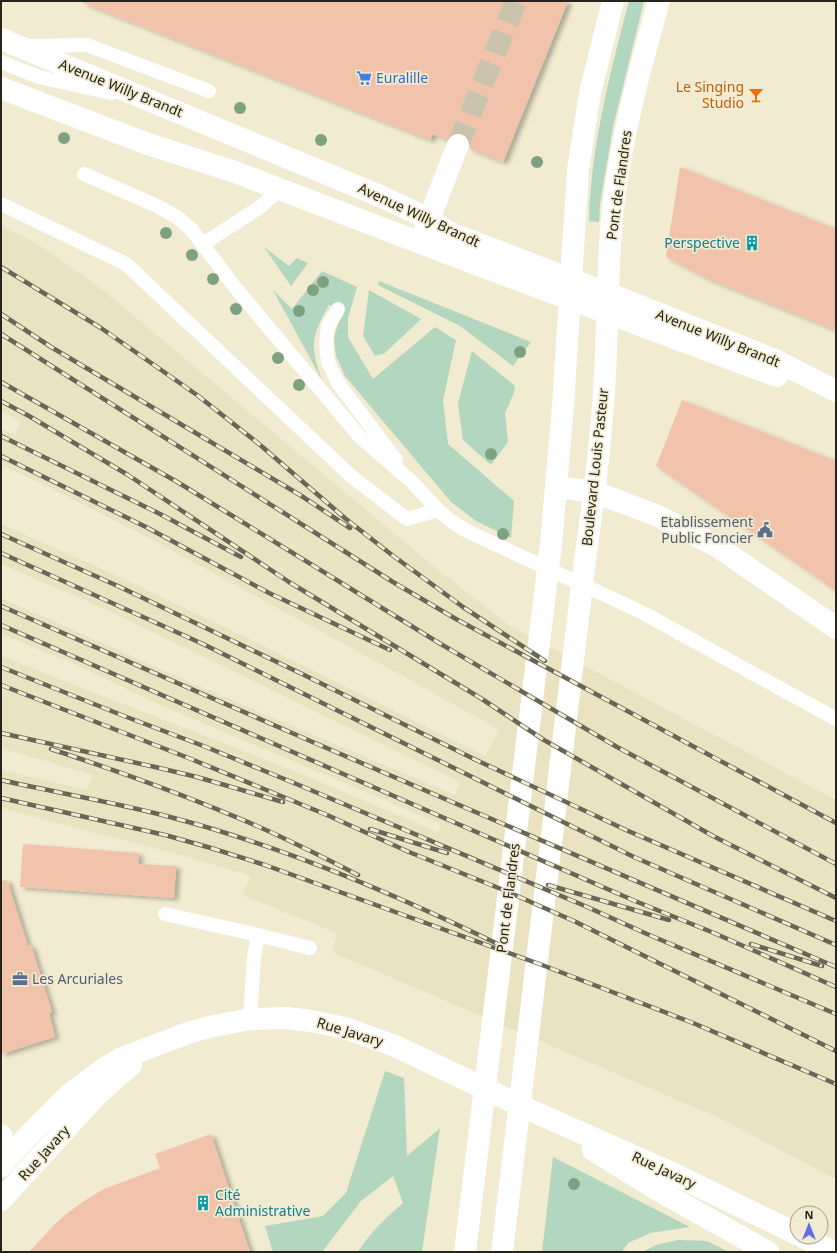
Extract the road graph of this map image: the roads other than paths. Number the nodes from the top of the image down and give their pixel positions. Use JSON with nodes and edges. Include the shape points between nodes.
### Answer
{"nodes":[{"id":1,"x":613,"y":1,"type":"edge"},
{"id":2,"x":659,"y":1,"type":"edge"},
{"id":3,"x":10,"y":43,"type":"edge"},
{"id":4,"x":1,"y":62,"type":"edge"},
{"id":5,"x":1,"y":88,"type":"edge"},
{"id":6,"x":210,"y":91,"type":"dead end"},
{"id":7,"x":160,"y":105,"type":"junction"},
{"id":8,"x":458,"y":145,"type":"tunnel mouth"},
{"id":9,"x":84,"y":174,"type":"dead end"},
{"id":10,"x":281,"y":189,"type":"junction"},
{"id":11,"x":1,"y":204,"type":"edge"},
{"id":12,"x":429,"y":220,"type":"junction"},
{"id":13,"x":420,"y":243,"type":"junction"},
{"id":14,"x":203,"y":244,"type":"junction"},
{"id":15,"x":338,"y":309,"type":"dead end"},
{"id":16,"x":605,"y":373,"type":"joint"},
{"id":17,"x":836,"y":392,"type":"edge"},
{"id":18,"x":412,"y":482,"type":"junction"},
{"id":19,"x":557,"y":487,"type":"junction"},
{"id":20,"x":595,"y":492,"type":"junction"},
{"id":21,"x":438,"y":510,"type":"junction"},
{"id":22,"x":836,"y":628,"type":"edge"},
{"id":23,"x":836,"y":719,"type":"edge"},
{"id":24,"x":165,"y":914,"type":"dead end"},
{"id":25,"x":258,"y":935,"type":"junction"},
{"id":26,"x":310,"y":948,"type":"dead end"},
{"id":27,"x":250,"y":1019,"type":"junction"},
{"id":28,"x":159,"y":1044,"type":"junction"},
{"id":29,"x":530,"y":1110,"type":"junction"},
{"id":30,"x":1,"y":1166,"type":"edge"},
{"id":31,"x":1,"y":1200,"type":"edge"},
{"id":32,"x":789,"y":1230,"type":"edge"},
{"id":33,"x":819,"y":1245,"type":"edge"},
{"id":34,"x":465,"y":1252,"type":"edge"},
{"id":35,"x":502,"y":1252,"type":"edge"},
{"id":36,"x":768,"y":1252,"type":"edge"},
{"id":37,"x":833,"y":1252,"type":"edge"}],
"edges":[{"from":1,"to":19,"type":"main road","via":[[590,93],[578,170]]},
{"from":2,"to":16,"type":"main road","name":"Pont de Flandres","via":[[626,130],[614,200]]},
{"from":3,"to":6,"type":"lane","via":[[87,45]]},
{"from":3,"to":7,"type":"main road","name":"Avenue Willy Brandt"},
{"from":4,"to":7,"type":"lane","via":[[39,77]]},
{"from":5,"to":10,"type":"main road","name":"Avenue Willy Brandt","via":[[139,140]]},
{"from":7,"to":12,"type":"main road","name":"Avenue Willy Brandt","via":[[380,196]]},
{"from":8,"to":12,"type":"main road"},
{"from":9,"to":14,"type":"lane","via":[[177,217]]},
{"from":10,"to":13,"type":"main road","name":"Avenue Willy Brandt"},
{"from":10,"to":14,"type":"lane","via":[[260,207]]},
{"from":11,"to":21,"type":"lane","via":[[126,264],[351,476],[407,519]]},
{"from":12,"to":13,"type":"main road"},
{"from":12,"to":17,"type":"main road","name":"Avenue Willy Brandt","via":[[451,233],[775,360]]},
{"from":13,"to":17,"type":"main road","name":"Avenue Willy Brandt","via":[[762,371],[800,384]]},
{"from":14,"to":18,"type":"lane","via":[[239,292],[360,437]]},
{"from":15,"to":18,"type":"lane","via":[[328,326],[328,362],[338,383]]},
{"from":16,"to":20,"type":"main road","name":"Boulevard Louis Pasteur"},
{"from":18,"to":21,"type":"lane"},
{"from":19,"to":20,"type":"main road"},
{"from":19,"to":34,"type":"main road","name":"Pont de Flandres"},
{"from":20,"to":22,"type":"main road","via":[[658,516],[718,547]]},
{"from":20,"to":35,"type":"main road","name":"Boulevard Louis Pasteur"},
{"from":21,"to":23,"type":"lane","via":[[467,531],[645,614]]},
{"from":24,"to":25,"type":"lane"},
{"from":25,"to":26,"type":"lane"},
{"from":25,"to":27,"type":"lane"},
{"from":27,"to":28,"type":"main road","name":"Rue Javary","via":[[209,1027]]},
{"from":27,"to":29,"type":"main road","name":"Rue Javary","via":[[287,1018],[345,1028],[419,1057]]},
{"from":28,"to":30,"type":"main road","name":"Rue Javary","via":[[122,1058],[71,1093]]},
{"from":28,"to":31,"type":"main road","name":"Rue Javary","via":[[123,1071],[94,1098]]},
{"from":29,"to":32,"type":"main road","name":"Rue Javary","via":[[672,1173]]},
{"from":29,"to":36,"type":"main road","name":"Rue Javary","via":[[656,1189]]},
{"from":33,"to":37,"type":"main road"}]}
